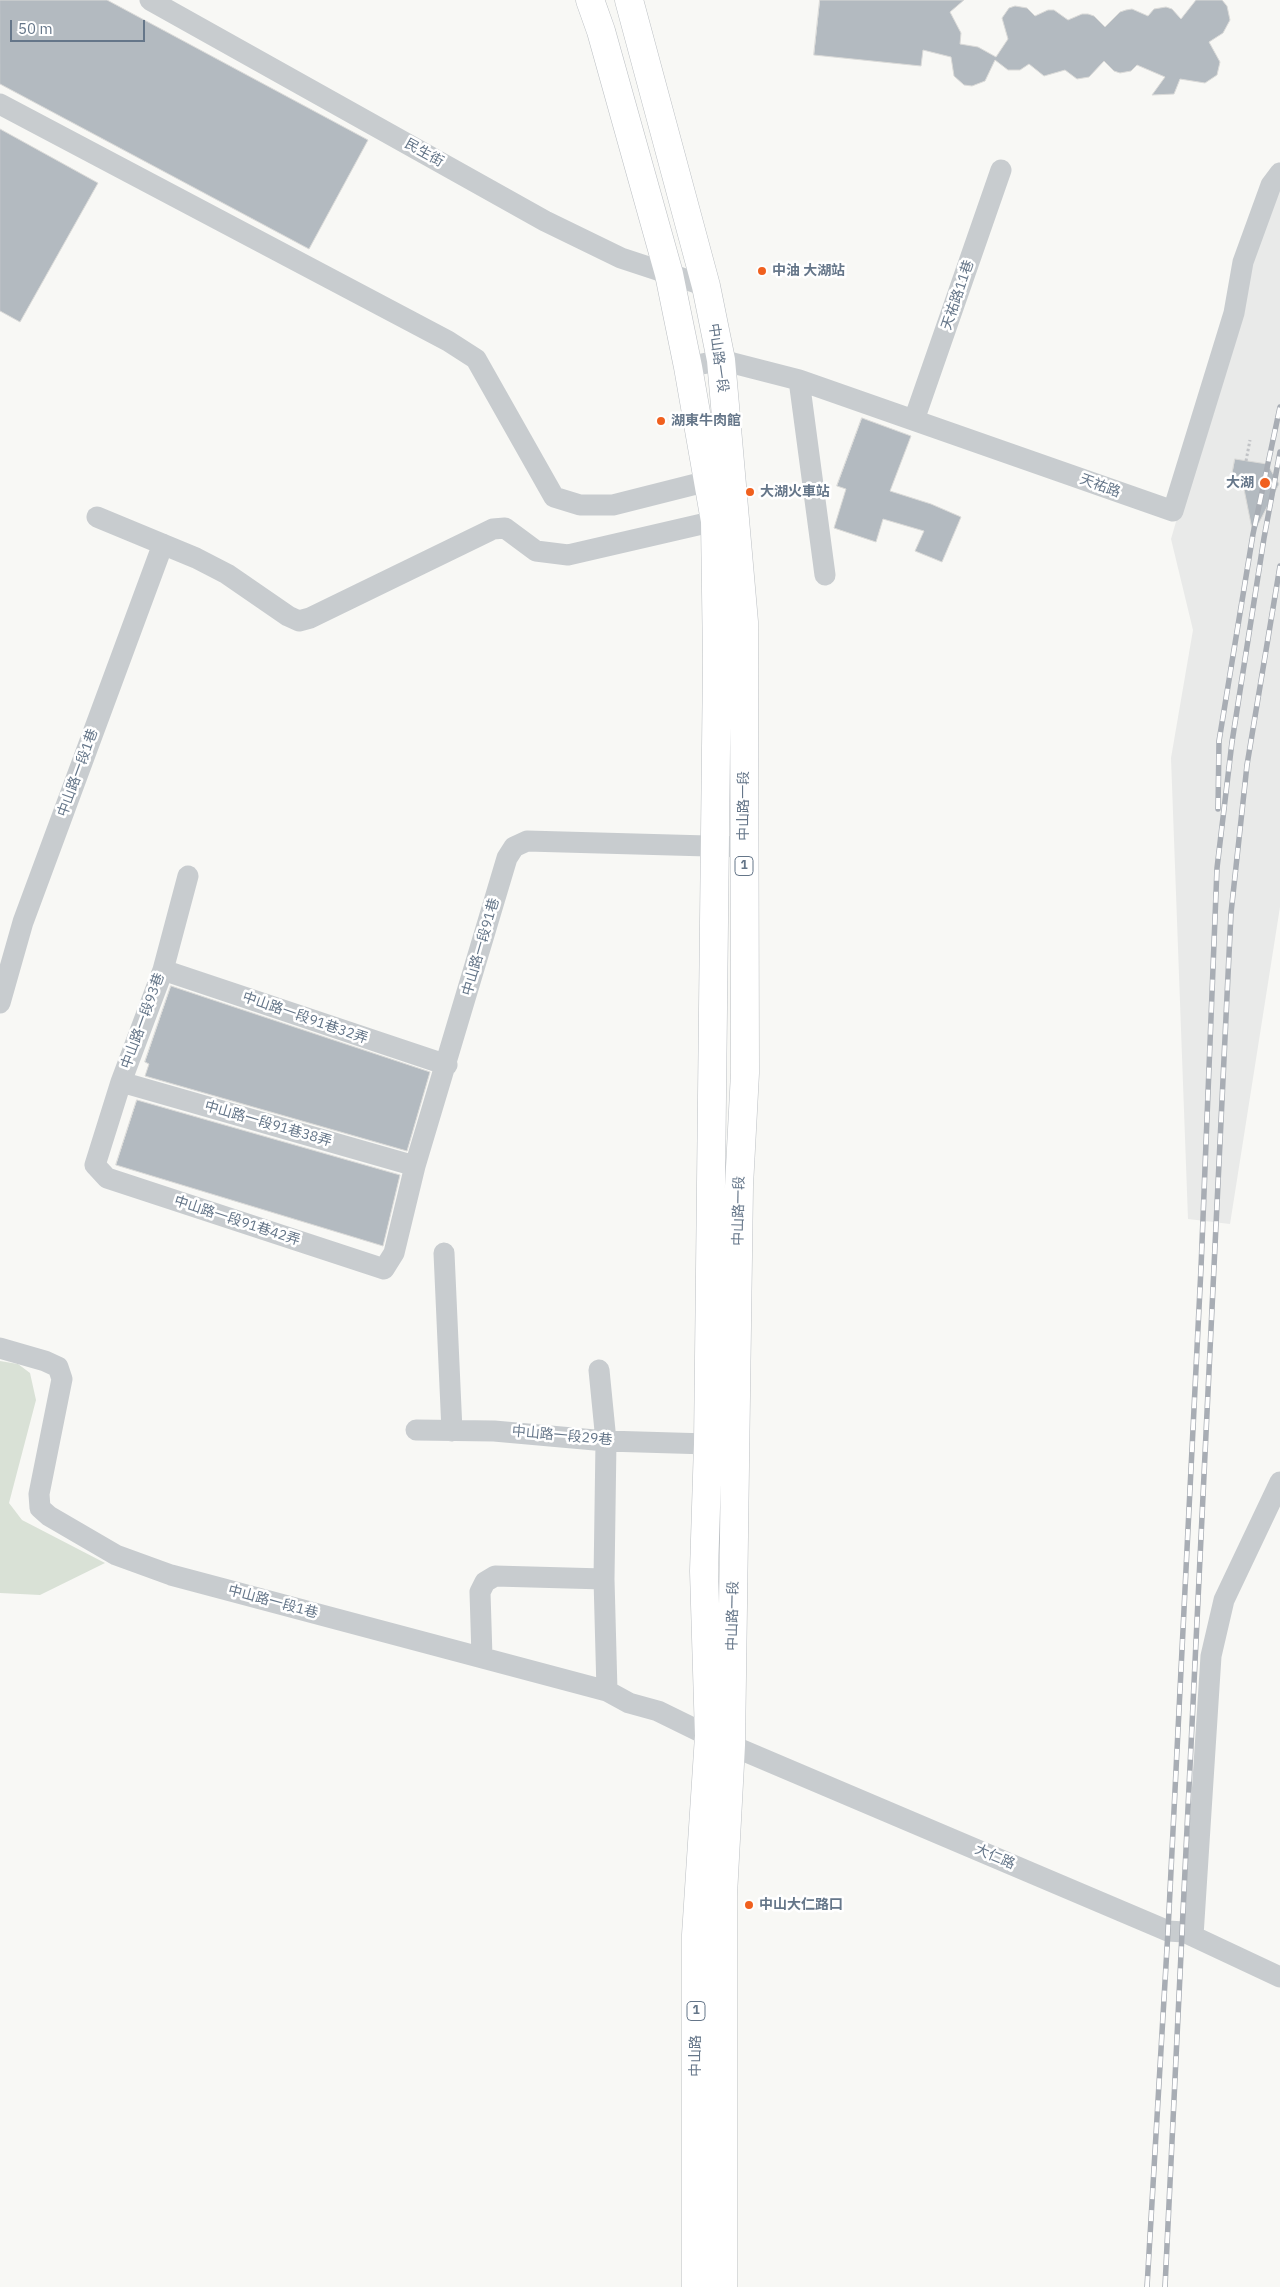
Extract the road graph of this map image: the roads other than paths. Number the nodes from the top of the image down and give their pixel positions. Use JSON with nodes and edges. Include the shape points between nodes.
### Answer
{"nodes":[{"id":1,"x":150,"y":0,"type":"edge"},
{"id":2,"x":590,"y":0,"type":"edge"},
{"id":3,"x":629,"y":0,"type":"edge"},
{"id":4,"x":0,"y":104,"type":"edge"},
{"id":5,"x":1001,"y":170,"type":"dead end"},
{"id":6,"x":1280,"y":173,"type":"edge"},
{"id":7,"x":669,"y":274,"type":"junction"},
{"id":8,"x":706,"y":286,"type":"junction"},
{"id":9,"x":721,"y":360,"type":"junction"},
{"id":10,"x":688,"y":367,"type":"junction"},
{"id":11,"x":799,"y":380,"type":"junction"},
{"id":12,"x":914,"y":420,"type":"junction"},
{"id":13,"x":708,"y":481,"type":"junction"},
{"id":14,"x":97,"y":518,"type":"dead end"},
{"id":15,"x":715,"y":521,"type":"junction"},
{"id":16,"x":162,"y":544,"type":"junction"},
{"id":17,"x":825,"y":575,"type":"dead end"},
{"id":18,"x":714,"y":847,"type":"junction"},
{"id":19,"x":744,"y":847,"type":"junction"},
{"id":20,"x":188,"y":876,"type":"dead end"},
{"id":21,"x":163,"y":970,"type":"junction"},
{"id":22,"x":0,"y":1003,"type":"edge"},
{"id":23,"x":447,"y":1066,"type":"junction"},
{"id":24,"x":121,"y":1082,"type":"junction"},
{"id":25,"x":95,"y":1165,"type":"joint"},
{"id":26,"x":415,"y":1166,"type":"junction"},
{"id":27,"x":444,"y":1253,"type":"dead end"},
{"id":28,"x":384,"y":1269,"type":"joint"},
{"id":29,"x":0,"y":1348,"type":"edge"},
{"id":30,"x":599,"y":1370,"type":"dead end"},
{"id":31,"x":416,"y":1430,"type":"dead end"},
{"id":32,"x":452,"y":1431,"type":"junction"},
{"id":33,"x":606,"y":1441,"type":"junction"},
{"id":34,"x":708,"y":1444,"type":"junction"},
{"id":35,"x":1280,"y":1482,"type":"edge"},
{"id":36,"x":604,"y":1579,"type":"junction"},
{"id":37,"x":482,"y":1657,"type":"junction"},
{"id":38,"x":607,"y":1691,"type":"junction"},
{"id":39,"x":720,"y":1741,"type":"junction"},
{"id":40,"x":1193,"y":1936,"type":"junction"},
{"id":41,"x":1280,"y":1977,"type":"edge"},
{"id":42,"x":696,"y":2287,"type":"edge"},
{"id":43,"x":723,"y":2287,"type":"edge"}],
"edges":[{"from":1,"to":7,"type":"street","name":"民生街","via":[[545,221],[621,258]]},
{"from":2,"to":7,"type":"main road","name":"中山路一段","number":"1"},
{"from":3,"to":8,"type":"main road","name":"中山路一段","number":"1"},
{"from":4,"to":13,"type":"street","via":[[448,341],[476,359],[554,498],[580,505],[614,505]]},
{"from":5,"to":12,"type":"street","name":"天祐路11巷"},
{"from":6,"to":12,"type":"street","name":"天祐路","via":[[1271,185],[1243,262],[1234,313],[1173,511]]},
{"from":7,"to":8,"type":"street","name":"民生街"},
{"from":7,"to":10,"type":"main road","name":"中山路一段","number":"1"},
{"from":8,"to":9,"type":"main road","name":"中山路一段","number":"1"},
{"from":9,"to":10,"type":"street","name":"天祐路"},
{"from":9,"to":11,"type":"street","name":"天祐路"},
{"from":9,"to":19,"type":"main road","name":"中山路一段","number":"1","via":[[744,622]]},
{"from":10,"to":13,"type":"main road","name":"中山路一段","number":"1"},
{"from":11,"to":12,"type":"street","name":"天祐路"},
{"from":11,"to":17,"type":"street"},
{"from":13,"to":15,"type":"main road","name":"中山路一段","number":"1"},
{"from":14,"to":16,"type":"street"},
{"from":15,"to":16,"type":"street","via":[[568,554],[536,551],[505,528],[493,529],[299,621],[227,574]]},
{"from":15,"to":18,"type":"main road","name":"中山路一段","number":"1"},
{"from":16,"to":22,"type":"street","name":"中山路一段1巷","via":[[23,922]]},
{"from":18,"to":19,"type":"street","name":"中山路一段91巷"},
{"from":18,"to":23,"type":"street","name":"中山路一段91巷","via":[[527,841],[514,847],[507,858]]},
{"from":18,"to":34,"type":"main road","name":"中山路一段","number":"1"},
{"from":19,"to":39,"type":"main road","name":"中山路一段","number":"1","via":[[745,1073]]},
{"from":20,"to":21,"type":"street","name":"中山路一段93巷"},
{"from":21,"to":23,"type":"street","name":"中山路一段91巷32弄"},
{"from":21,"to":24,"type":"street","name":"中山路一段93巷"},
{"from":23,"to":26,"type":"street","name":"中山路一段91巷"},
{"from":24,"to":25,"type":"street","name":"中山路一段93巷"},
{"from":24,"to":26,"type":"street","name":"中山路一段91巷38弄"},
{"from":25,"to":28,"type":"street","name":"中山路一段91巷42弄","via":[[107,1178]]},
{"from":26,"to":28,"type":"street","name":"中山路一段91巷","via":[[394,1253]]},
{"from":27,"to":32,"type":"street"},
{"from":29,"to":37,"type":"street","name":"中山路一段1巷","via":[[58,1367],[62,1379],[39,1494],[40,1508],[49,1516],[116,1555],[171,1575]]},
{"from":30,"to":33,"type":"street"},
{"from":31,"to":32,"type":"street","name":"中山路一段29巷"},
{"from":32,"to":33,"type":"street","name":"中山路一段29巷","via":[[494,1431]]},
{"from":33,"to":34,"type":"street","name":"中山路一段29巷"},
{"from":33,"to":36,"type":"street"},
{"from":34,"to":39,"type":"main road","name":"中山路一段","number":"1","via":[[704,1571]]},
{"from":35,"to":40,"type":"street","via":[[1224,1600],[1211,1656]]},
{"from":36,"to":37,"type":"street","via":[[495,1576],[485,1582],[480,1592]]},
{"from":36,"to":38,"type":"street"},
{"from":37,"to":38,"type":"street","name":"中山路一段1巷"},
{"from":38,"to":39,"type":"street","name":"中山路一段1巷"},
{"from":39,"to":40,"type":"street","name":"大仁路","via":[[1168,1931]]},
{"from":39,"to":42,"type":"main road","name":"中山路","number":"1","via":[[696,1935]]},
{"from":39,"to":43,"type":"main road","name":"中山路","number":"1"},
{"from":40,"to":41,"type":"street","name":"大仁路"}]}
